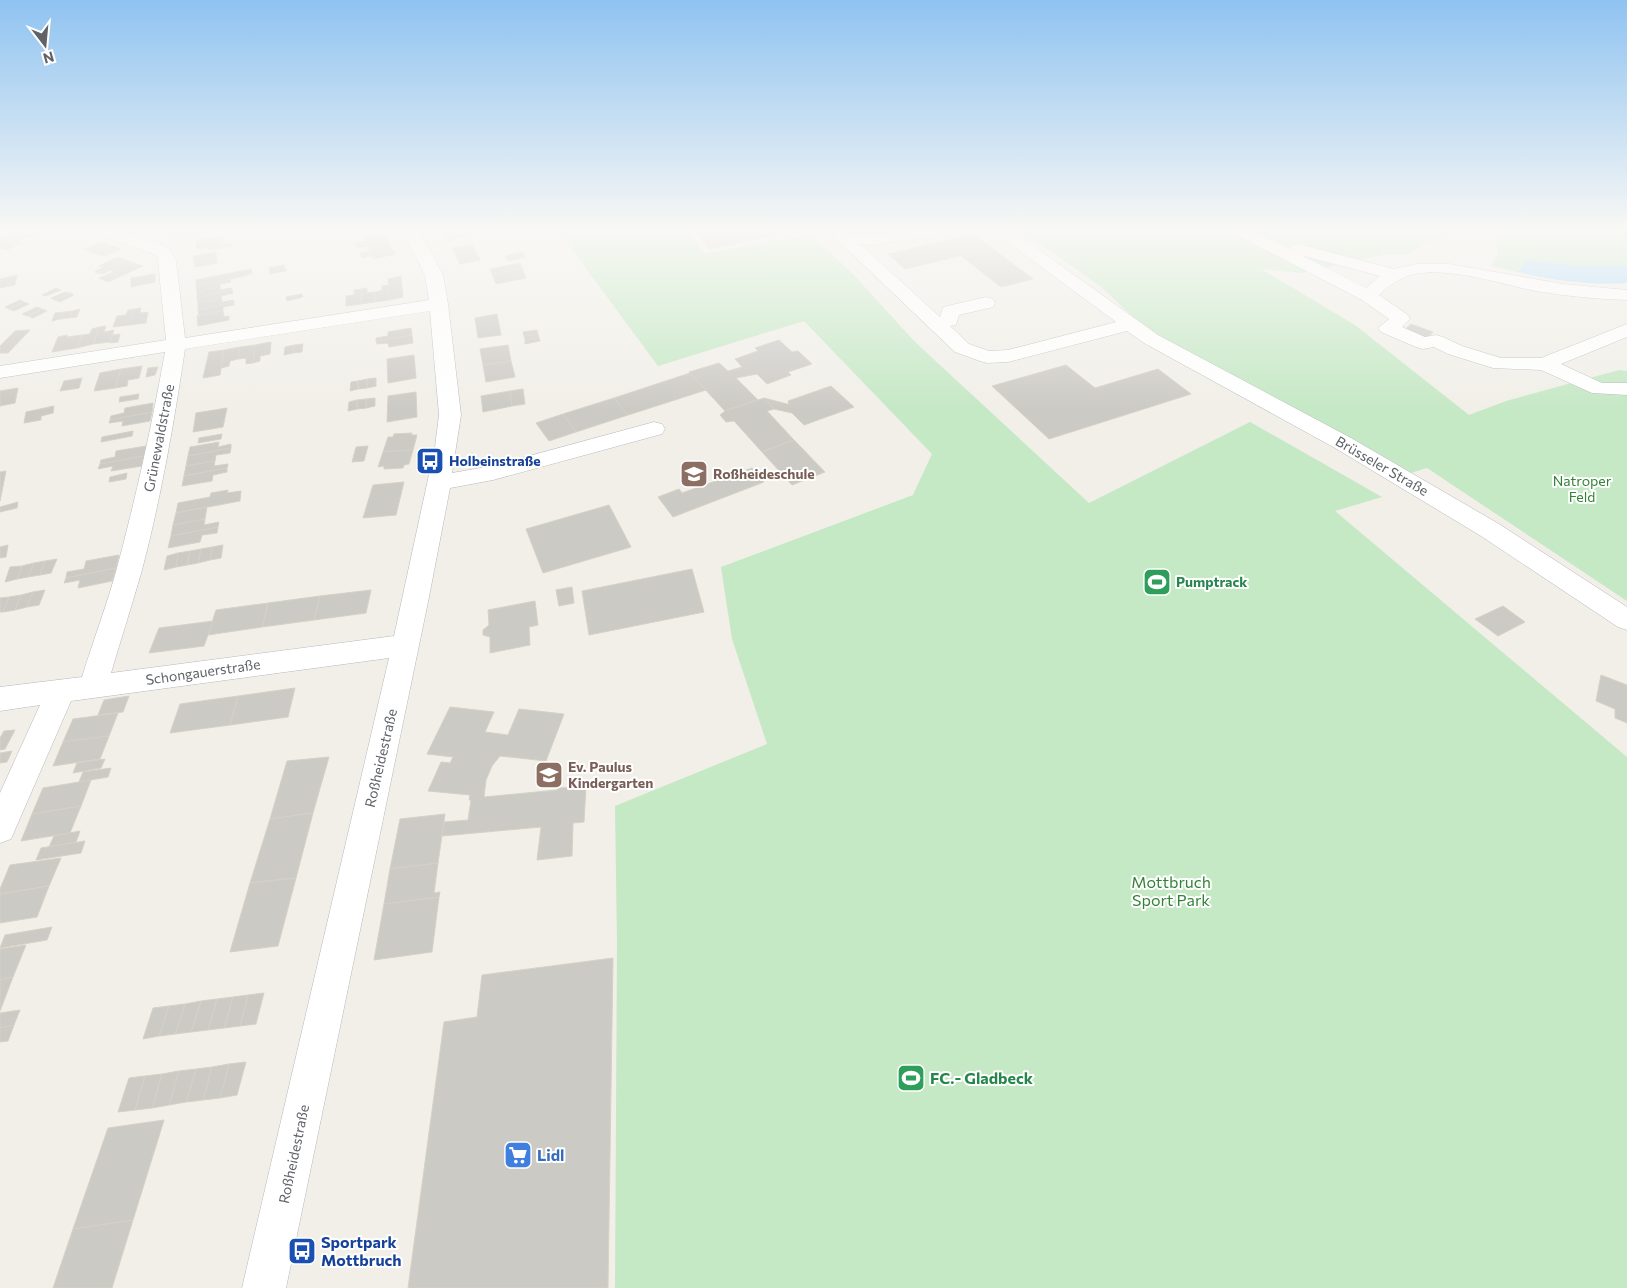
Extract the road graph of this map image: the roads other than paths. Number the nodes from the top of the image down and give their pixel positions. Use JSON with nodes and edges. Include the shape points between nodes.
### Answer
{"nodes":[{"id":1,"x":170,"y":289,"type":"edge"},
{"id":2,"x":437,"y":289,"type":"edge"},
{"id":3,"x":898,"y":289,"type":"edge"},
{"id":4,"x":1083,"y":289,"type":"edge"},
{"id":5,"x":1354,"y":289,"type":"edge"},
{"id":6,"x":1374,"y":289,"type":"edge"},
{"id":7,"x":1565,"y":289,"type":"edge"},
{"id":8,"x":1627,"y":295,"type":"edge"},
{"id":9,"x":1368,"y":296,"type":"junction"},
{"id":10,"x":986,"y":303,"type":"dead end"},
{"id":11,"x":439,"y":304,"type":"junction"},
{"id":12,"x":936,"y":324,"type":"junction"},
{"id":13,"x":1130,"y":324,"type":"junction"},
{"id":14,"x":1627,"y":330,"type":"edge"},
{"id":15,"x":176,"y":346,"type":"junction"},
{"id":16,"x":1544,"y":364,"type":"junction"},
{"id":17,"x":0,"y":372,"type":"edge"},
{"id":18,"x":1627,"y":389,"type":"edge"},
{"id":19,"x":654,"y":428,"type":"dead end"},
{"id":20,"x":440,"y":482,"type":"junction"},
{"id":21,"x":1627,"y":620,"type":"edge"},
{"id":22,"x":405,"y":644,"type":"junction"},
{"id":23,"x":93,"y":686,"type":"junction"},
{"id":24,"x":61,"y":690,"type":"junction"},
{"id":25,"x":0,"y":699,"type":"edge"},
{"id":26,"x":0,"y":829,"type":"edge"},
{"id":27,"x":264,"y":1288,"type":"edge"}],
"edges":[{"from":1,"to":15,"type":"street","name":"Grünewaldstraße"},
{"from":2,"to":11,"type":"street","name":"Roßheidestraße"},
{"from":3,"to":12,"type":"street"},
{"from":4,"to":13,"type":"street","name":"Brüsseler Straße"},
{"from":5,"to":9,"type":"street"},
{"from":6,"to":9,"type":"street"},
{"from":7,"to":8,"type":"street"},
{"from":9,"to":16,"type":"street","via":[[1401,319],[1388,328],[1423,343],[1436,341],[1500,364]]},
{"from":10,"to":12,"type":"street","via":[[950,311],[949,321]]},
{"from":11,"to":15,"type":"street"},
{"from":11,"to":20,"type":"street","name":"Roßheidestraße","via":[[450,415]]},
{"from":12,"to":13,"type":"street","via":[[962,348],[987,357],[1008,356]]},
{"from":13,"to":21,"type":"street","name":"Brüsseler Straße","via":[[1343,443],[1490,530]]},
{"from":14,"to":16,"type":"street"},
{"from":15,"to":17,"type":"street"},
{"from":15,"to":23,"type":"street","name":"Grünewaldstraße","via":[[149,489]]},
{"from":16,"to":18,"type":"street","via":[[1599,388]]},
{"from":19,"to":20,"type":"street","via":[[493,473]]},
{"from":20,"to":22,"type":"street","name":"Roßheidestraße"},
{"from":22,"to":23,"type":"street","name":"Schongauerstraße"},
{"from":22,"to":27,"type":"street","name":"Roßheidestraße"},
{"from":23,"to":24,"type":"street","name":"Schongauerstraße"},
{"from":24,"to":25,"type":"street","name":"Schongauerstraße"},
{"from":24,"to":26,"type":"street"}]}
